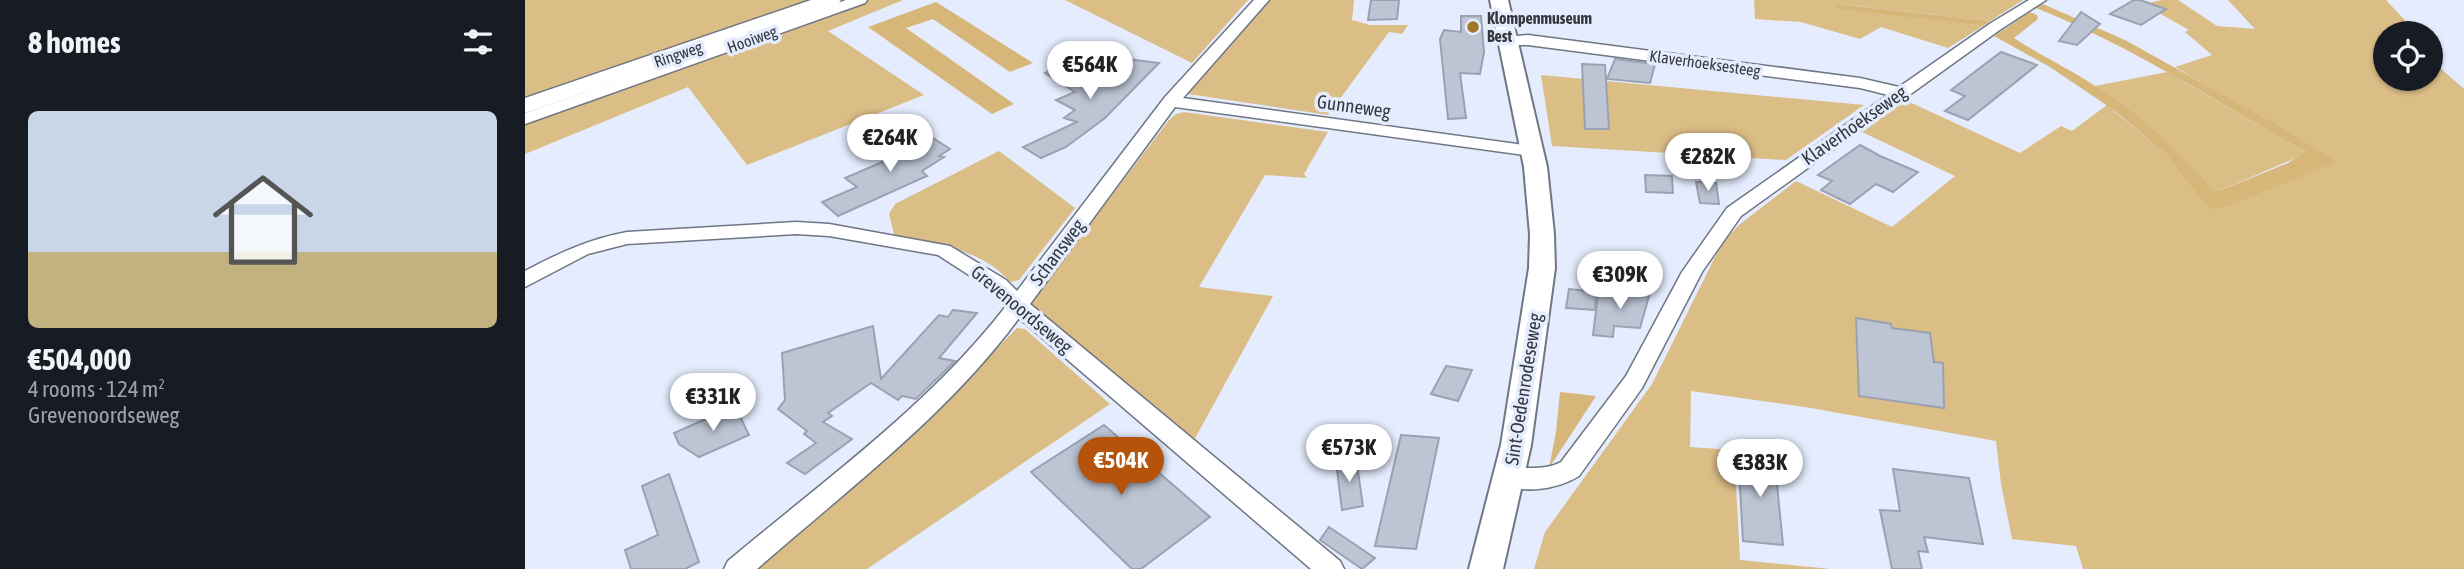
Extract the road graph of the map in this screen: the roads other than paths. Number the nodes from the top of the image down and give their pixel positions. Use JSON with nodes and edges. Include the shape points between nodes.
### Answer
{"nodes":[{"id":1,"x":831,"y":0,"type":"edge"},
{"id":2,"x":860,"y":0,"type":"edge"},
{"id":3,"x":1262,"y":0,"type":"edge"},
{"id":4,"x":1499,"y":0,"type":"edge"},
{"id":5,"x":2039,"y":0,"type":"edge"},
{"id":6,"x":1508,"y":40,"type":"junction"},
{"id":7,"x":1901,"y":93,"type":"junction"},
{"id":8,"x":1171,"y":101,"type":"junction"},
{"id":9,"x":525,"y":106,"type":"edge"},
{"id":10,"x":525,"y":120,"type":"edge"},
{"id":11,"x":1531,"y":151,"type":"junction"},
{"id":12,"x":525,"y":280,"type":"edge"},
{"id":13,"x":1017,"y":305,"type":"junction"},
{"id":14,"x":1509,"y":478,"type":"junction"},
{"id":15,"x":738,"y":569,"type":"edge"},
{"id":16,"x":1330,"y":569,"type":"edge"},
{"id":17,"x":1486,"y":569,"type":"edge"}],
"edges":[{"from":1,"to":9,"type":"main road","name":"Ringweg"},
{"from":2,"to":10,"type":"street","name":"Hooiweg"},
{"from":3,"to":8,"type":"street","name":"Schansweg"},
{"from":4,"to":6,"type":"street","name":"Sint-Oedenrodeseweg"},
{"from":5,"to":7,"type":"street","name":"Klaverhoekseweg"},
{"from":6,"to":7,"type":"street","name":"Klaverhoeksesteeg","via":[[1846,82]]},
{"from":6,"to":11,"type":"street","name":"Sint-Oedenrodeseweg"},
{"from":7,"to":14,"type":"street","name":"Klaverhoekseweg","via":[[1756,194],[1721,227],[1634,383],[1570,468],[1541,480]]},
{"from":8,"to":11,"type":"street","name":"Gunneweg"},
{"from":8,"to":13,"type":"street","name":"Schansweg"},
{"from":11,"to":14,"type":"street","name":"Sint-Oedenrodeseweg","via":[[1541,203],[1542,268]]},
{"from":12,"to":13,"type":"street","name":"Grevenoordseweg","via":[[581,250],[627,238],[796,228],[943,250],[999,285]]},
{"from":13,"to":15,"type":"street","name":"Schansweg","via":[[940,394]]},
{"from":13,"to":16,"type":"street","name":"Grevenoordseweg"},
{"from":14,"to":17,"type":"street","name":"Sint-Oedenrodeseweg"}]}
